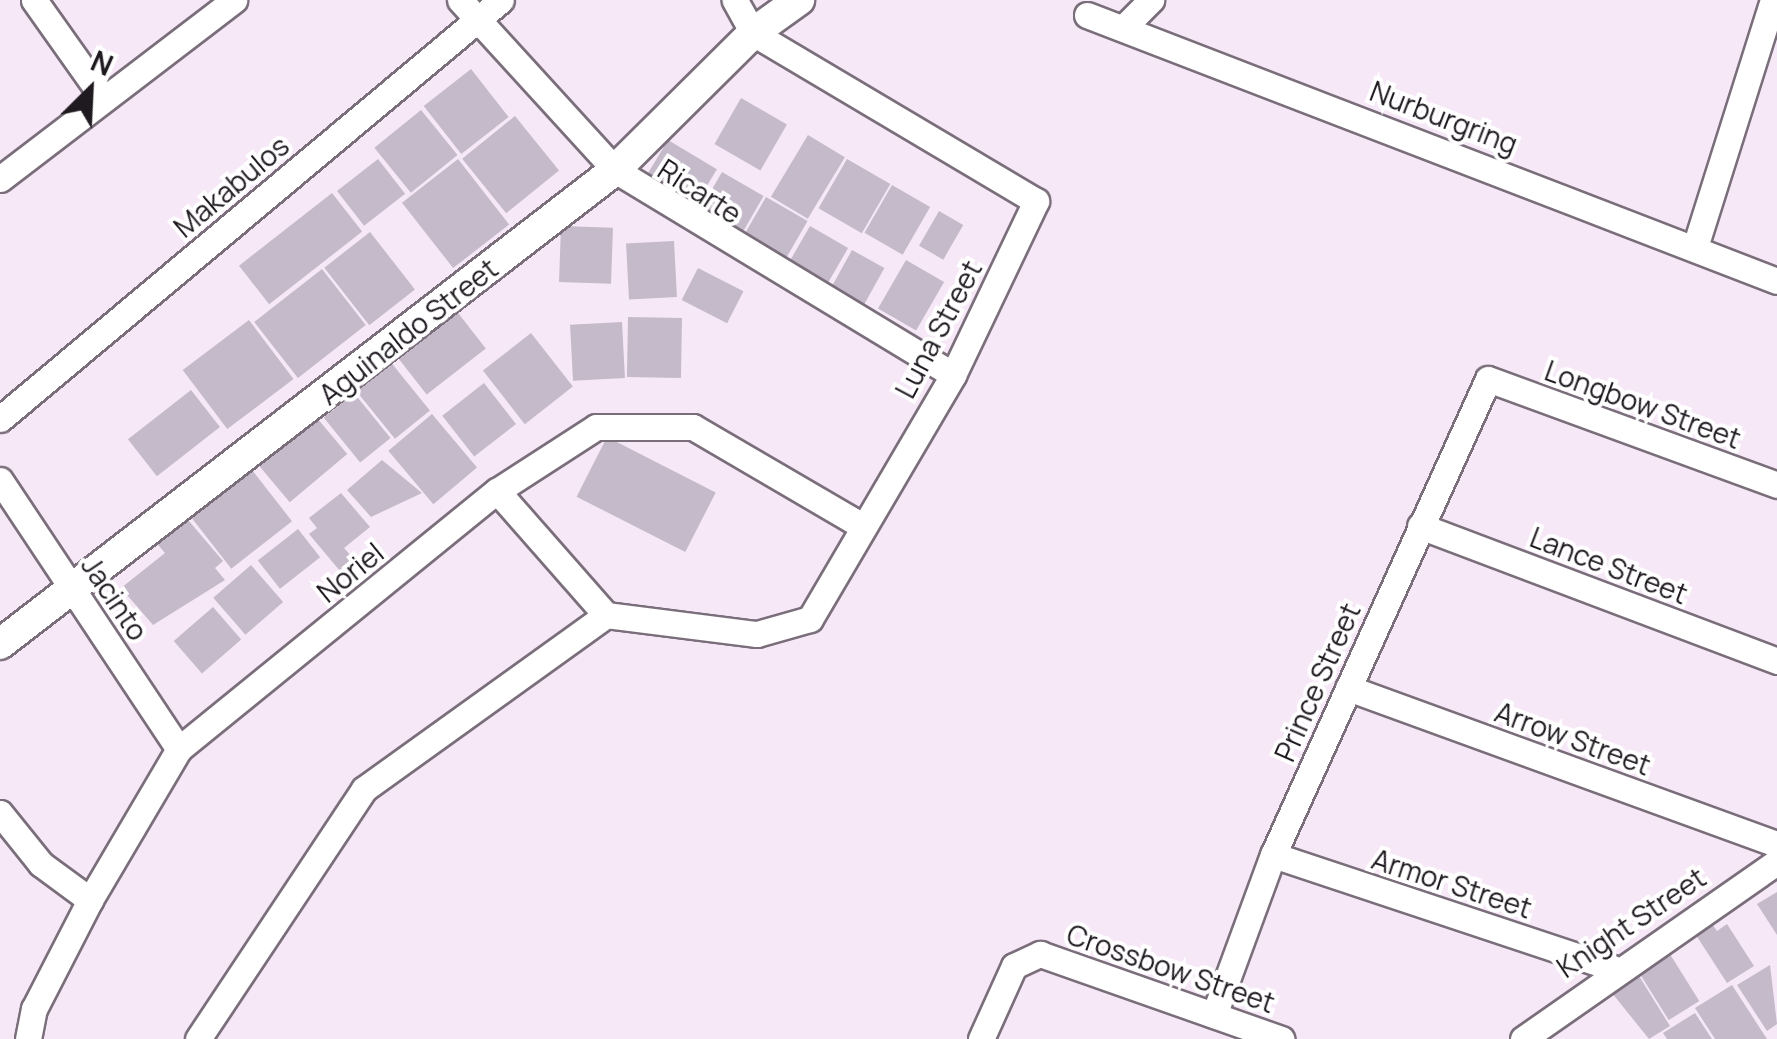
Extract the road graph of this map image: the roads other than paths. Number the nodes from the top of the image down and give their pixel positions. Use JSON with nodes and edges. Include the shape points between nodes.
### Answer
{"nodes":[{"id":1,"x":34,"y":0,"type":"edge"},
{"id":2,"x":233,"y":0,"type":"edge"},
{"id":3,"x":501,"y":0,"type":"edge"},
{"id":4,"x":735,"y":0,"type":"edge"},
{"id":5,"x":799,"y":0,"type":"edge"},
{"id":6,"x":1151,"y":0,"type":"edge"},
{"id":7,"x":1773,"y":0,"type":"edge"},
{"id":8,"x":468,"y":9,"type":"edge"},
{"id":9,"x":1087,"y":15,"type":"dead end"},
{"id":10,"x":1123,"y":28,"type":"junction"},
{"id":11,"x":753,"y":33,"type":"junction"},
{"id":12,"x":104,"y":100,"type":"junction"},
{"id":13,"x":615,"y":170,"type":"junction"},
{"id":14,"x":0,"y":179,"type":"edge"},
{"id":15,"x":1696,"y":244,"type":"junction"},
{"id":16,"x":1777,"y":280,"type":"edge"},
{"id":17,"x":953,"y":376,"type":"junction"},
{"id":18,"x":1488,"y":380,"type":"joint"},
{"id":19,"x":0,"y":419,"type":"edge"},
{"id":20,"x":0,"y":480,"type":"edge"},
{"id":21,"x":1777,"y":485,"type":"edge"},
{"id":22,"x":497,"y":491,"type":"junction"},
{"id":23,"x":859,"y":524,"type":"junction"},
{"id":24,"x":1420,"y":526,"type":"junction"},
{"id":25,"x":74,"y":590,"type":"junction"},
{"id":26,"x":606,"y":614,"type":"junction"},
{"id":27,"x":0,"y":644,"type":"edge"},
{"id":28,"x":1777,"y":661,"type":"edge"},
{"id":29,"x":1348,"y":688,"type":"junction"},
{"id":30,"x":179,"y":749,"type":"junction"},
{"id":31,"x":0,"y":813,"type":"edge"},
{"id":32,"x":1777,"y":844,"type":"edge"},
{"id":33,"x":1272,"y":855,"type":"junction"},
{"id":34,"x":1777,"y":862,"type":"edge"},
{"id":35,"x":90,"y":900,"type":"junction"},
{"id":36,"x":1612,"y":968,"type":"junction"},
{"id":37,"x":1214,"y":1014,"type":"junction"},
{"id":38,"x":28,"y":1039,"type":"edge"},
{"id":39,"x":198,"y":1039,"type":"edge"},
{"id":40,"x":981,"y":1039,"type":"edge"},
{"id":41,"x":1282,"y":1039,"type":"edge"},
{"id":42,"x":1523,"y":1039,"type":"edge"}],
"edges":[{"from":1,"to":12,"type":"street"},
{"from":2,"to":12,"type":"street"},
{"from":3,"to":8,"type":"street","name":"Makabulos"},
{"from":4,"to":11,"type":"street"},
{"from":5,"to":11,"type":"street","name":"Aguinaldo Street"},
{"from":6,"to":10,"type":"street"},
{"from":7,"to":15,"type":"street"},
{"from":8,"to":13,"type":"street","name":"Ricarte"},
{"from":8,"to":19,"type":"street","name":"Makabulos"},
{"from":9,"to":10,"type":"street","name":"Nurburgring"},
{"from":10,"to":15,"type":"street","name":"Nurburgring"},
{"from":11,"to":13,"type":"street","name":"Aguinaldo Street"},
{"from":11,"to":17,"type":"street","name":"Luna Street","via":[[1036,201]]},
{"from":12,"to":14,"type":"street"},
{"from":13,"to":17,"type":"street","name":"Ricarte"},
{"from":13,"to":25,"type":"street","name":"Aguinaldo Street"},
{"from":15,"to":16,"type":"street","name":"Nurburgring"},
{"from":17,"to":23,"type":"street","name":"Luna Street"},
{"from":18,"to":21,"type":"street","name":"Longbow Street"},
{"from":18,"to":24,"type":"street","name":"Prince Street"},
{"from":20,"to":25,"type":"street","name":"Jacinto"},
{"from":22,"to":23,"type":"street","name":"Noriel","via":[[596,426],[693,428]]},
{"from":22,"to":26,"type":"street"},
{"from":22,"to":30,"type":"street","name":"Noriel"},
{"from":23,"to":26,"type":"street","name":"Luna Street","via":[[810,618],[782,632]]},
{"from":24,"to":28,"type":"street","name":"Lance Street"},
{"from":24,"to":29,"type":"street","name":"Prince Street"},
{"from":25,"to":27,"type":"street","name":"Aguinaldo Street"},
{"from":25,"to":30,"type":"street","name":"Jacinto"},
{"from":26,"to":39,"type":"street","via":[[352,802]]},
{"from":29,"to":32,"type":"street","name":"Arrow Street"},
{"from":29,"to":33,"type":"street","name":"Prince Street"},
{"from":30,"to":35,"type":"street","name":"Noriel"},
{"from":31,"to":35,"type":"street","via":[[41,864]]},
{"from":33,"to":36,"type":"street","name":"Armor Street"},
{"from":33,"to":37,"type":"street","name":"Prince Street"},
{"from":34,"to":36,"type":"street","name":"Knight Street"},
{"from":35,"to":38,"type":"street","name":"Noriel","via":[[34,1009]]},
{"from":36,"to":42,"type":"street","name":"Knight Street"},
{"from":37,"to":40,"type":"street","name":"Crossbow Street","via":[[1040,954],[1014,966]]},
{"from":37,"to":41,"type":"street","name":"Crossbow Street"}]}
